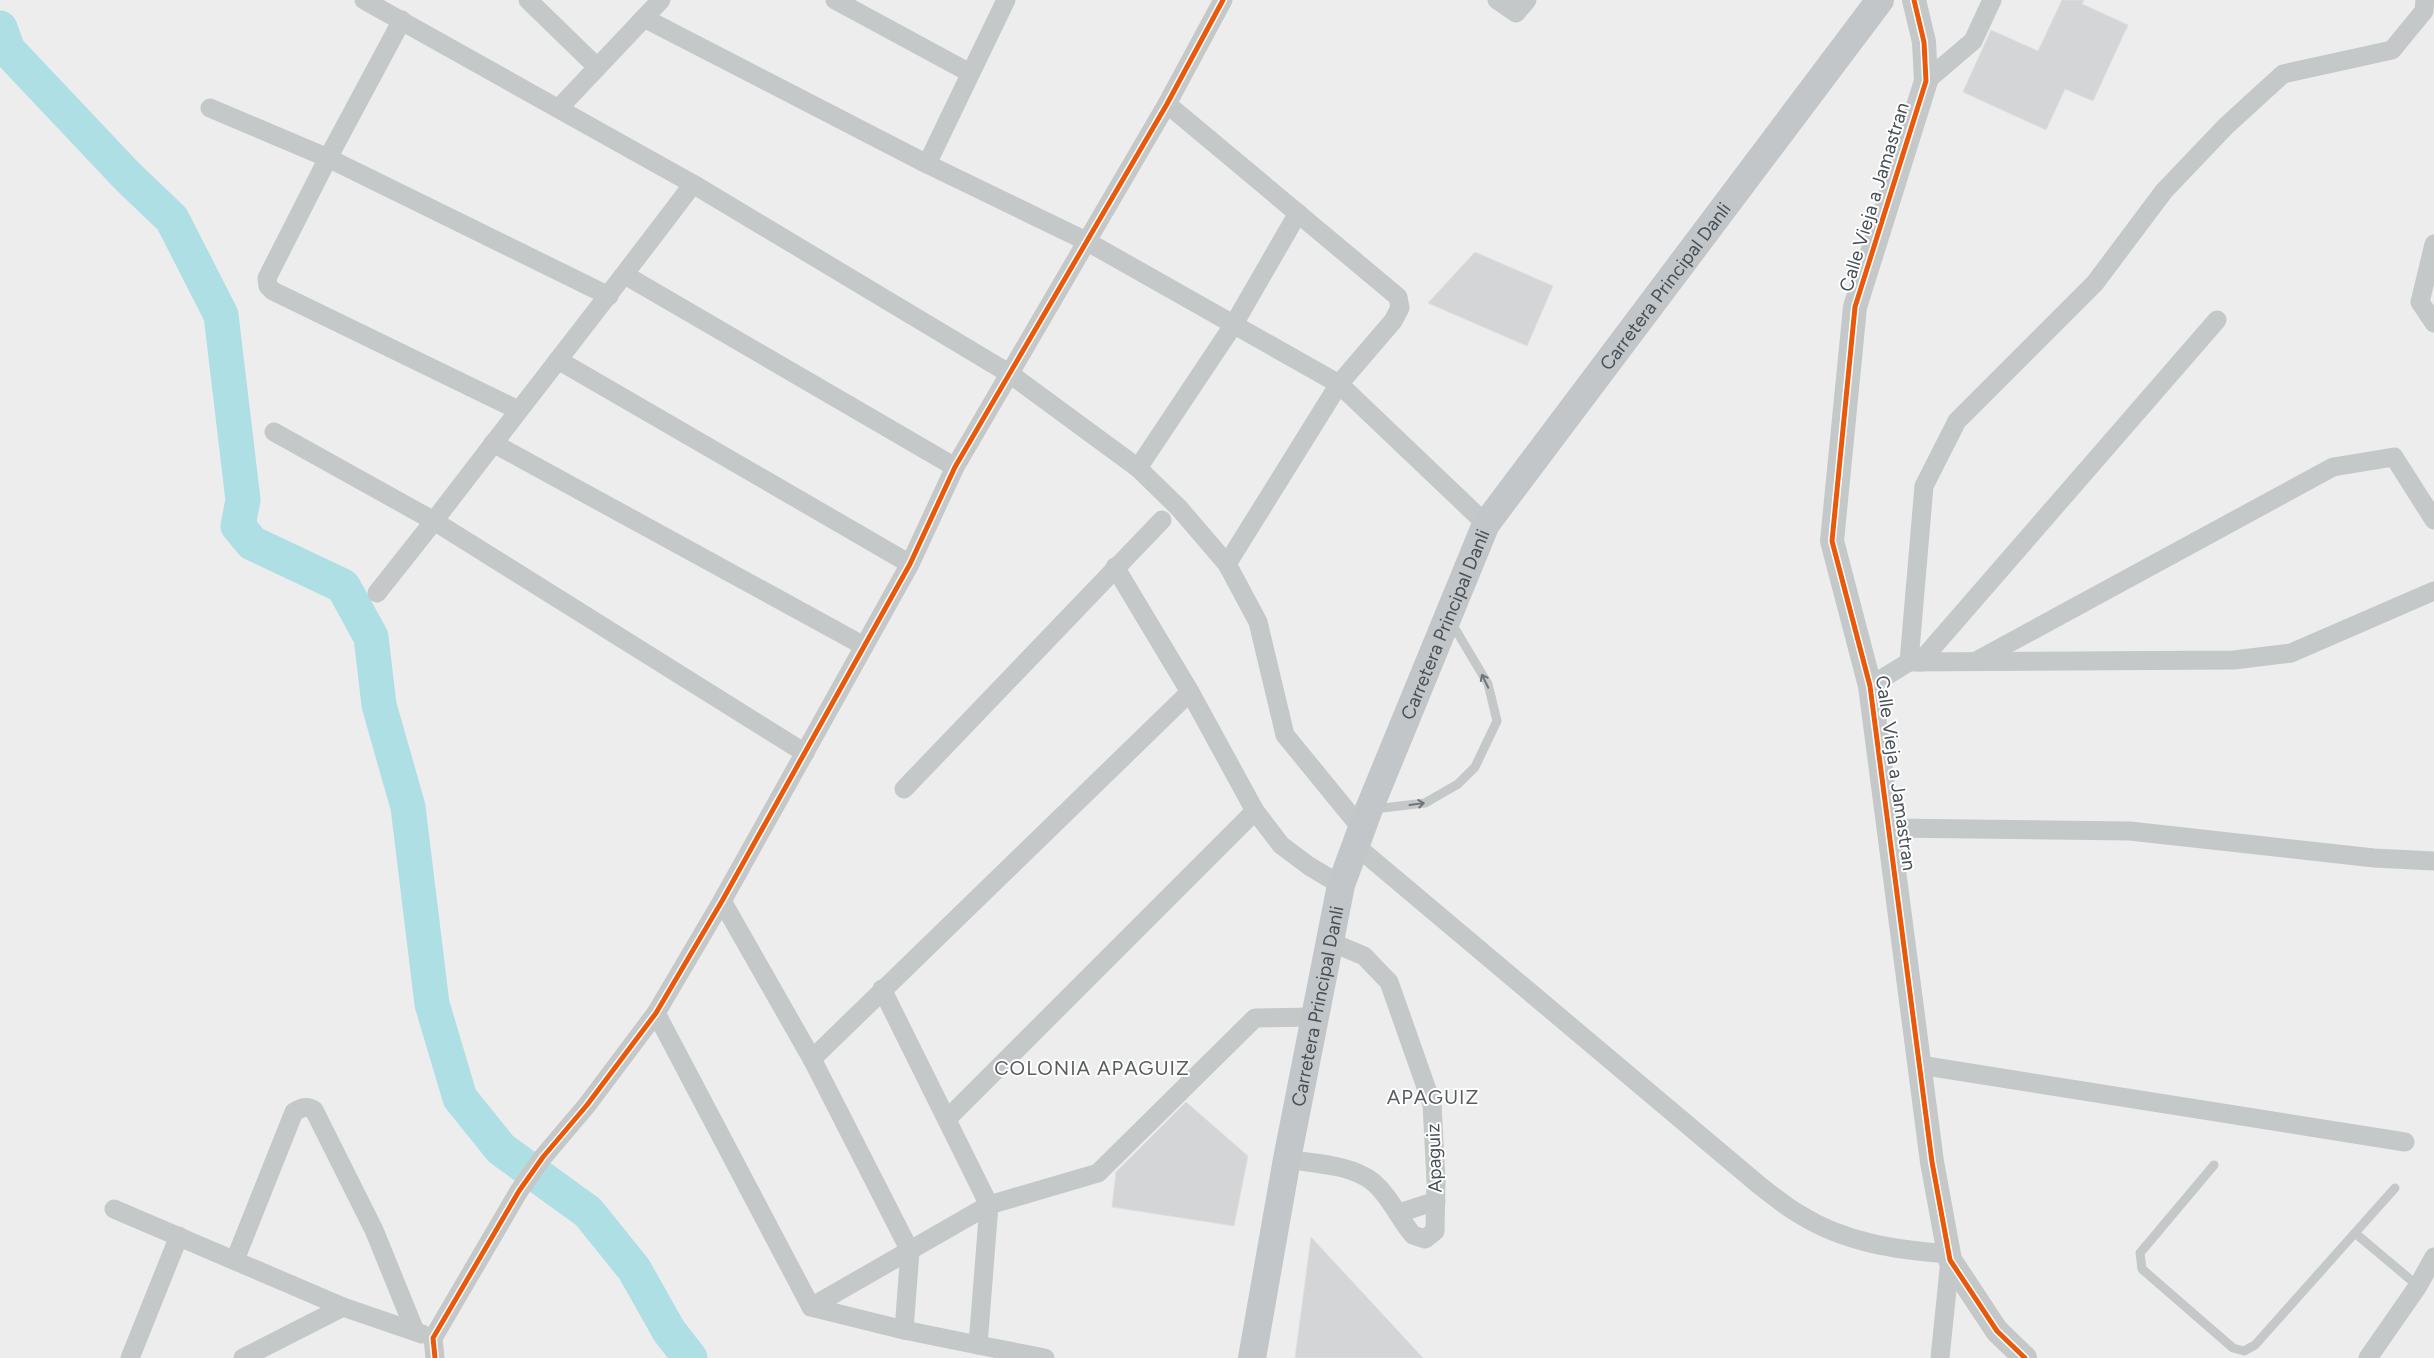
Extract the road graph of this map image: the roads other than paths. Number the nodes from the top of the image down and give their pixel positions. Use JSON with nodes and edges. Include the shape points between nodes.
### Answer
{"nodes":[{"id":1,"x":364,"y":0,"type":"edge"},
{"id":2,"x":528,"y":0,"type":"edge"},
{"id":3,"x":661,"y":0,"type":"edge"},
{"id":4,"x":835,"y":0,"type":"edge"},
{"id":5,"x":1006,"y":0,"type":"edge"},
{"id":6,"x":1223,"y":0,"type":"edge"},
{"id":7,"x":1496,"y":0,"type":"edge"},
{"id":8,"x":1527,"y":0,"type":"edge"},
{"id":9,"x":1880,"y":0,"type":"edge"},
{"id":10,"x":1914,"y":0,"type":"edge"},
{"id":11,"x":1992,"y":0,"type":"edge"},
{"id":12,"x":2425,"y":0,"type":"edge"},
{"id":13,"x":644,"y":18,"type":"junction"},
{"id":14,"x":402,"y":20,"type":"junction"},
{"id":15,"x":597,"y":67,"type":"junction"},
{"id":16,"x":970,"y":73,"type":"junction"},
{"id":17,"x":1926,"y":81,"type":"junction"},
{"id":18,"x":1167,"y":104,"type":"junction"},
{"id":19,"x":210,"y":108,"type":"dead end"},
{"id":20,"x":559,"y":108,"type":"junction"},
{"id":21,"x":328,"y":158,"type":"junction"},
{"id":22,"x":927,"y":164,"type":"junction"},
{"id":23,"x":693,"y":184,"type":"junction"},
{"id":24,"x":1298,"y":213,"type":"junction"},
{"id":25,"x":1086,"y":241,"type":"junction"},
{"id":26,"x":2434,"y":244,"type":"edge"},
{"id":27,"x":625,"y":275,"type":"junction"},
{"id":28,"x":609,"y":296,"type":"junction"},
{"id":29,"x":2217,"y":320,"type":"dead end"},
{"id":30,"x":1234,"y":324,"type":"junction"},
{"id":31,"x":2434,"y":324,"type":"edge"},
{"id":32,"x":558,"y":360,"type":"junction"},
{"id":33,"x":1010,"y":374,"type":"junction"},
{"id":34,"x":1340,"y":384,"type":"junction"},
{"id":35,"x":518,"y":410,"type":"junction"},
{"id":36,"x":274,"y":432,"type":"dead end"},
{"id":37,"x":493,"y":443,"type":"junction"},
{"id":38,"x":955,"y":467,"type":"junction"},
{"id":39,"x":1138,"y":468,"type":"junction"},
{"id":40,"x":1162,"y":520,"type":"dead end"},
{"id":41,"x":2434,"y":520,"type":"edge"},
{"id":42,"x":434,"y":521,"type":"junction"},
{"id":43,"x":1486,"y":524,"type":"junction"},
{"id":44,"x":910,"y":564,"type":"junction"},
{"id":45,"x":1226,"y":564,"type":"junction"},
{"id":46,"x":1115,"y":567,"type":"junction"},
{"id":47,"x":2434,"y":592,"type":"edge"},
{"id":48,"x":377,"y":593,"type":"dead end"},
{"id":49,"x":1447,"y":616,"type":"junction"},
{"id":50,"x":864,"y":646,"type":"junction"},
{"id":51,"x":1914,"y":662,"type":"junction"},
{"id":52,"x":1975,"y":662,"type":"junction"},
{"id":53,"x":1870,"y":686,"type":"junction"},
{"id":54,"x":1190,"y":692,"type":"junction"},
{"id":55,"x":805,"y":753,"type":"junction"},
{"id":56,"x":904,"y":790,"type":"dead end"},
{"id":57,"x":1254,"y":811,"type":"junction"},
{"id":58,"x":1362,"y":827,"type":"junction"},
{"id":59,"x":1889,"y":828,"type":"junction"},
{"id":60,"x":2434,"y":861,"type":"edge"},
{"id":61,"x":1341,"y":885,"type":"junction"},
{"id":62,"x":722,"y":901,"type":"junction"},
{"id":63,"x":1331,"y":942,"type":"junction"},
{"id":64,"x":882,"y":989,"type":"junction"},
{"id":65,"x":656,"y":1013,"type":"junction"},
{"id":66,"x":1315,"y":1016,"type":"junction"},
{"id":67,"x":812,"y":1059,"type":"junction"},
{"id":68,"x":1920,"y":1065,"type":"junction"},
{"id":69,"x":948,"y":1118,"type":"junction"},
{"id":70,"x":2405,"y":1142,"type":"dead end"},
{"id":71,"x":1287,"y":1159,"type":"junction"},
{"id":72,"x":2214,"y":1165,"type":"dead end"},
{"id":73,"x":2395,"y":1188,"type":"dead end"},
{"id":74,"x":1436,"y":1202,"type":"junction"},
{"id":75,"x":989,"y":1205,"type":"junction"},
{"id":76,"x":114,"y":1209,"type":"dead end"},
{"id":77,"x":1399,"y":1213,"type":"junction"},
{"id":78,"x":2355,"y":1233,"type":"junction"},
{"id":79,"x":179,"y":1236,"type":"junction"},
{"id":80,"x":910,"y":1251,"type":"junction"},
{"id":81,"x":1949,"y":1257,"type":"junction"},
{"id":82,"x":2434,"y":1257,"type":"edge"},
{"id":83,"x":236,"y":1260,"type":"junction"},
{"id":84,"x":2418,"y":1286,"type":"junction"},
{"id":85,"x":343,"y":1307,"type":"junction"},
{"id":86,"x":811,"y":1307,"type":"junction"},
{"id":87,"x":904,"y":1330,"type":"junction"},
{"id":88,"x":414,"y":1331,"type":"junction"},
{"id":89,"x":433,"y":1338,"type":"junction"},
{"id":90,"x":978,"y":1345,"type":"junction"},
{"id":91,"x":2375,"y":1356,"type":"edge"},
{"id":92,"x":130,"y":1358,"type":"edge"},
{"id":93,"x":243,"y":1358,"type":"edge"},
{"id":94,"x":435,"y":1358,"type":"edge"},
{"id":95,"x":1045,"y":1358,"type":"edge"},
{"id":96,"x":1252,"y":1358,"type":"edge"},
{"id":97,"x":1940,"y":1358,"type":"edge"},
{"id":98,"x":2025,"y":1358,"type":"edge"}],
"edges":[{"from":1,"to":14,"type":"street"},
{"from":2,"to":15,"type":"street"},
{"from":3,"to":13,"type":"street"},
{"from":4,"to":16,"type":"street"},
{"from":5,"to":16,"type":"street"},
{"from":6,"to":18,"type":"street"},
{"from":7,"to":8,"type":"street","via":[[1516,14]]},
{"from":9,"to":43,"type":"main road","name":"Carretera Principal Danli"},
{"from":10,"to":17,"type":"street","name":"Calle Vieja a Jamastran","via":[[1924,42]]},
{"from":11,"to":17,"type":"street","via":[[1973,41]]},
{"from":12,"to":51,"type":"street","via":[[2424,11],[2392,50],[2283,74],[2226,126],[2164,191],[2095,283],[1957,421],[1924,486]]},
{"from":13,"to":15,"type":"street"},
{"from":13,"to":22,"type":"street"},
{"from":14,"to":20,"type":"street"},
{"from":14,"to":21,"type":"street"},
{"from":15,"to":20,"type":"street"},
{"from":16,"to":22,"type":"street"},
{"from":17,"to":53,"type":"street","name":"Calle Vieja a Jamastran","via":[[1855,307],[1832,541]]},
{"from":18,"to":24,"type":"street"},
{"from":18,"to":25,"type":"street"},
{"from":19,"to":21,"type":"street"},
{"from":20,"to":23,"type":"street"},
{"from":21,"to":28,"type":"street"},
{"from":21,"to":35,"type":"street","via":[[267,278],[268,286]]},
{"from":22,"to":25,"type":"street"},
{"from":23,"to":27,"type":"street"},
{"from":23,"to":33,"type":"street"},
{"from":24,"to":30,"type":"street"},
{"from":24,"to":34,"type":"street","via":[[1398,297],[1400,308],[1393,322]]},
{"from":25,"to":30,"type":"street"},
{"from":25,"to":33,"type":"street"},
{"from":26,"to":31,"type":"street","via":[[2420,302]]},
{"from":27,"to":28,"type":"street"},
{"from":27,"to":38,"type":"street"},
{"from":28,"to":32,"type":"street"},
{"from":29,"to":51,"type":"street"},
{"from":30,"to":34,"type":"street"},
{"from":30,"to":39,"type":"street"},
{"from":32,"to":35,"type":"street"},
{"from":32,"to":44,"type":"street"},
{"from":33,"to":38,"type":"street"},
{"from":33,"to":39,"type":"street"},
{"from":34,"to":43,"type":"street"},
{"from":34,"to":45,"type":"street"},
{"from":35,"to":37,"type":"street"},
{"from":36,"to":42,"type":"street"},
{"from":37,"to":42,"type":"street"},
{"from":37,"to":50,"type":"street"},
{"from":38,"to":44,"type":"street"},
{"from":39,"to":45,"type":"street","via":[[1179,508]]},
{"from":40,"to":46,"type":"street"},
{"from":41,"to":52,"type":"street","via":[[2394,457],[2333,467]]},
{"from":42,"to":48,"type":"street"},
{"from":42,"to":55,"type":"street"},
{"from":43,"to":49,"type":"main road","name":"Carretera Principal Danli"},
{"from":44,"to":50,"type":"street"},
{"from":45,"to":58,"type":"street","via":[[1258,622],[1285,735]]},
{"from":46,"to":54,"type":"street"},
{"from":46,"to":56,"type":"street"},
{"from":47,"to":52,"type":"street","via":[[2291,653],[2234,660]]},
{"from":49,"to":58,"type":"main road","name":"Carretera Principal Danli"},
{"from":58,"to":49,"type":"lane","one_way":true,"via":[[1425,803],[1458,784],[1475,767],[1497,721],[1488,684]]},
{"from":50,"to":55,"type":"street"},
{"from":51,"to":52,"type":"street"},
{"from":51,"to":53,"type":"street"},
{"from":53,"to":59,"type":"street","name":"Calle Vieja a Jamastran"},
{"from":54,"to":57,"type":"street"},
{"from":54,"to":64,"type":"street"},
{"from":55,"to":62,"type":"street"},
{"from":57,"to":61,"type":"street","via":[[1281,845]]},
{"from":57,"to":69,"type":"street"},
{"from":58,"to":61,"type":"main road","name":"Carretera Principal Danli"},
{"from":58,"to":81,"type":"street","via":[[1759,1185],[1800,1215],[1846,1237],[1895,1250]]},
{"from":59,"to":60,"type":"street","via":[[2130,831],[2374,858]]},
{"from":59,"to":68,"type":"street","name":"Calle Vieja a Jamastran"},
{"from":61,"to":63,"type":"main road","name":"Carretera Principal Danli"},
{"from":62,"to":65,"type":"street"},
{"from":62,"to":67,"type":"street"},
{"from":63,"to":66,"type":"main road","name":"Carretera Principal Danli"},
{"from":63,"to":74,"type":"street","name":"Apaguiz","via":[[1364,956],[1389,982],[1432,1104]]},
{"from":64,"to":67,"type":"street"},
{"from":64,"to":69,"type":"street"},
{"from":65,"to":86,"type":"street"},
{"from":65,"to":89,"type":"street","via":[[518,1191]]},
{"from":66,"to":71,"type":"main road","name":"Carretera Principal Danli"},
{"from":66,"to":75,"type":"street","via":[[1255,1018],[1098,1173]]},
{"from":67,"to":80,"type":"street"},
{"from":68,"to":70,"type":"street"},
{"from":68,"to":81,"type":"street","name":"Calle Vieja a Jamastran","via":[[1932,1162]]},
{"from":69,"to":75,"type":"street"},
{"from":71,"to":77,"type":"street","name":"Apaguiz","via":[[1350,1170],[1373,1182]]},
{"from":71,"to":96,"type":"main road","name":"Carretera Principal Danli"},
{"from":72,"to":78,"type":"lane","via":[[2140,1253],[2142,1269],[2232,1348],[2244,1350],[2256,1345]]},
{"from":73,"to":78,"type":"lane"},
{"from":74,"to":77,"type":"street"},
{"from":74,"to":77,"type":"street","name":"Apaguiz","via":[[1435,1231],[1425,1239],[1413,1235]]},
{"from":75,"to":80,"type":"street"},
{"from":75,"to":90,"type":"street"},
{"from":76,"to":79,"type":"street"},
{"from":78,"to":84,"type":"lane"},
{"from":79,"to":83,"type":"street"},
{"from":79,"to":92,"type":"street"},
{"from":80,"to":86,"type":"street"},
{"from":80,"to":87,"type":"street"},
{"from":81,"to":97,"type":"street"},
{"from":81,"to":98,"type":"street","name":"Calle Vieja a Jamastran","via":[[1998,1331]]},
{"from":82,"to":84,"type":"street"},
{"from":83,"to":85,"type":"street"},
{"from":83,"to":88,"type":"street","via":[[294,1112],[310,1108],[314,1110],[374,1230]]},
{"from":84,"to":91,"type":"street"},
{"from":85,"to":88,"type":"street"},
{"from":85,"to":93,"type":"street"},
{"from":86,"to":87,"type":"street"},
{"from":87,"to":90,"type":"street"},
{"from":88,"to":89,"type":"street"},
{"from":89,"to":94,"type":"street"},
{"from":90,"to":95,"type":"street"}]}
